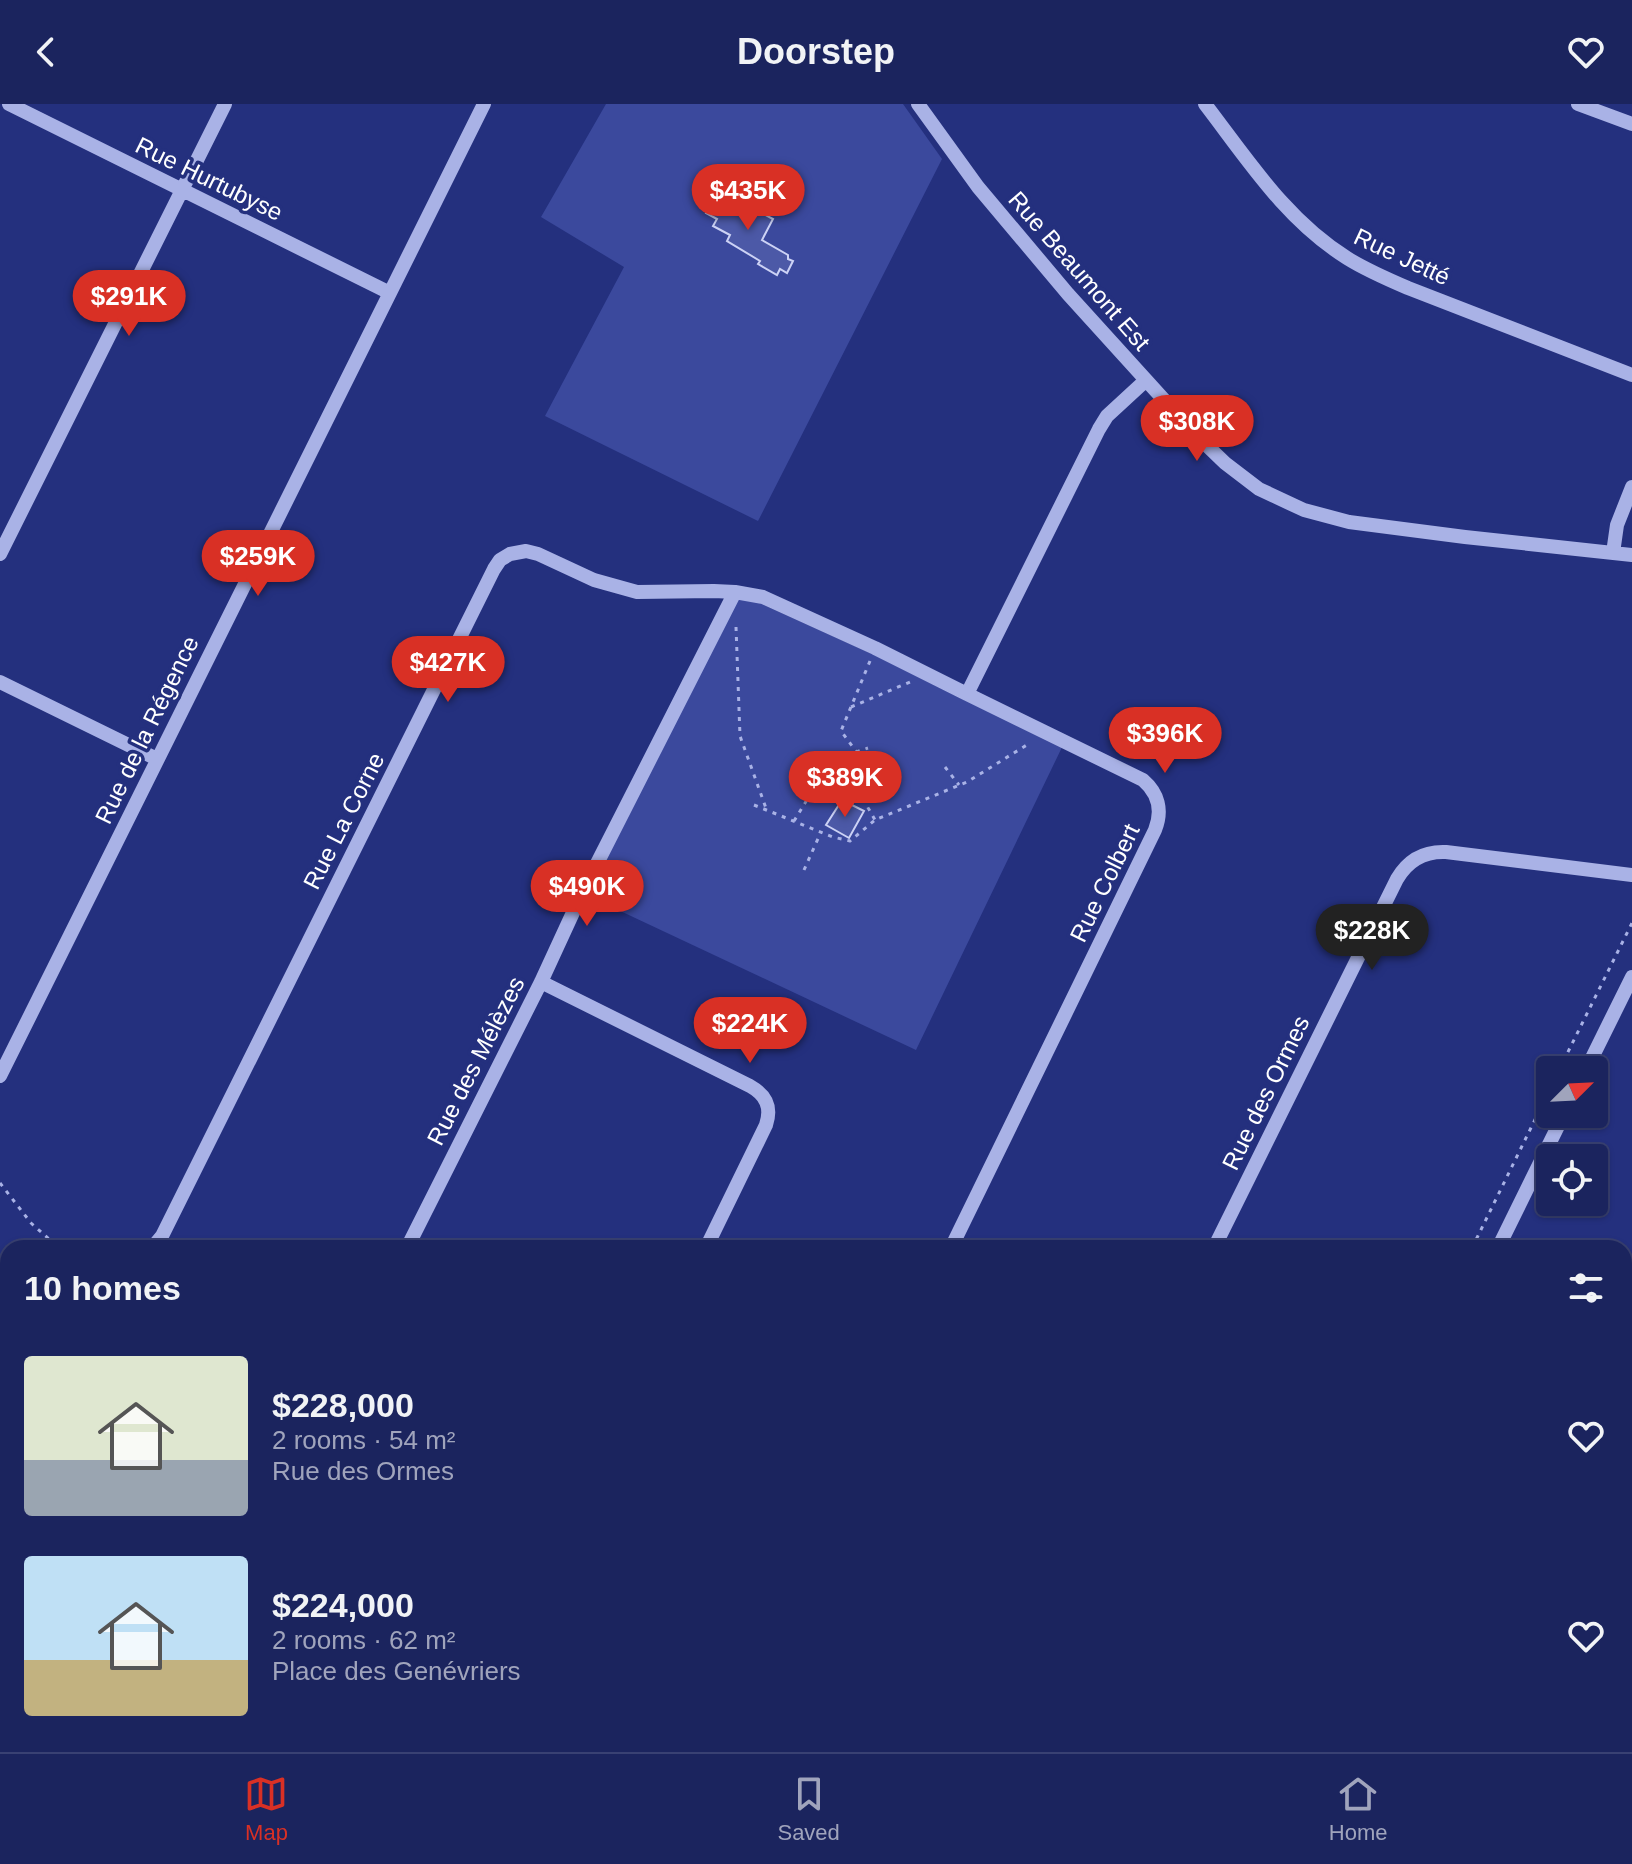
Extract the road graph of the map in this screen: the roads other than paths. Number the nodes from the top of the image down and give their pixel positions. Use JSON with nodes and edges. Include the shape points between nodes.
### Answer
{"nodes":[{"id":1,"x":9,"y":104,"type":"edge"},
{"id":2,"x":225,"y":104,"type":"edge"},
{"id":3,"x":484,"y":104,"type":"edge"},
{"id":4,"x":918,"y":104,"type":"edge"},
{"id":5,"x":1205,"y":104,"type":"edge"},
{"id":6,"x":1578,"y":104,"type":"edge"},
{"id":7,"x":1632,"y":124,"type":"edge"},
{"id":8,"x":182,"y":190,"type":"junction"},
{"id":9,"x":390,"y":293,"type":"junction"},
{"id":10,"x":1632,"y":375,"type":"edge"},
{"id":11,"x":1145,"y":381,"type":"junction"},
{"id":12,"x":1632,"y":487,"type":"edge"},
{"id":13,"x":1613,"y":553,"type":"junction"},
{"id":14,"x":0,"y":554,"type":"edge"},
{"id":15,"x":1632,"y":555,"type":"edge"},
{"id":16,"x":735,"y":592,"type":"junction"},
{"id":17,"x":0,"y":682,"type":"edge"},
{"id":18,"x":967,"y":694,"type":"junction"},
{"id":19,"x":157,"y":759,"type":"junction"},
{"id":20,"x":1632,"y":875,"type":"edge"},
{"id":21,"x":1632,"y":977,"type":"edge"},
{"id":22,"x":541,"y":982,"type":"junction"},
{"id":23,"x":1593,"y":1056,"type":"edge"},
{"id":24,"x":0,"y":1076,"type":"edge"},
{"id":25,"x":1557,"y":1128,"type":"edge"},
{"id":26,"x":159,"y":1240,"type":"edge"},
{"id":27,"x":411,"y":1240,"type":"edge"},
{"id":28,"x":710,"y":1240,"type":"edge"},
{"id":29,"x":955,"y":1240,"type":"edge"},
{"id":30,"x":1218,"y":1240,"type":"edge"},
{"id":31,"x":1502,"y":1240,"type":"edge"}],
"edges":[{"from":1,"to":8,"type":"street","name":"Rue Hurtubyse"},
{"from":2,"to":8,"type":"street"},
{"from":3,"to":9,"type":"street","name":"Rue de la Régence"},
{"from":4,"to":11,"type":"street","name":"Rue Beaumont Est","via":[[1004,220]]},
{"from":5,"to":10,"type":"street","name":"Rue Jetté","via":[[1282,204],[1346,257],[1408,288]]},
{"from":6,"to":7,"type":"street"},
{"from":8,"to":9,"type":"street","name":"Rue Hurtubyse"},
{"from":8,"to":14,"type":"street"},
{"from":9,"to":19,"type":"street","name":"Rue de la Régence"},
{"from":11,"to":13,"type":"street","name":"Rue Beaumont Est","via":[[1236,472],[1304,510],[1384,527]]},
{"from":11,"to":18,"type":"street","via":[[1099,429]]},
{"from":12,"to":13,"type":"street"},
{"from":13,"to":15,"type":"street","name":"Rue Beaumont Est"},
{"from":16,"to":18,"type":"street","name":"Rue La Corne","via":[[763,597]]},
{"from":16,"to":22,"type":"street","name":"Rue des Mélèzes"},
{"from":16,"to":26,"type":"street","name":"Rue La Corne","via":[[637,592],[594,580],[532,552],[515,552],[500,560]]},
{"from":17,"to":19,"type":"street"},
{"from":18,"to":29,"type":"street","name":"Rue Colbert","via":[[1143,780],[1157,799],[1159,818]]},
{"from":19,"to":24,"type":"street","name":"Rue de la Régence"},
{"from":20,"to":30,"type":"street","name":"Rue des Ormes","via":[[1440,852],[1409,863]]},
{"from":21,"to":23,"type":"street"},
{"from":22,"to":27,"type":"street","name":"Rue des Mélèzes"},
{"from":22,"to":28,"type":"street","via":[[750,1086],[766,1099],[768,1120]]},
{"from":25,"to":31,"type":"street"}]}
